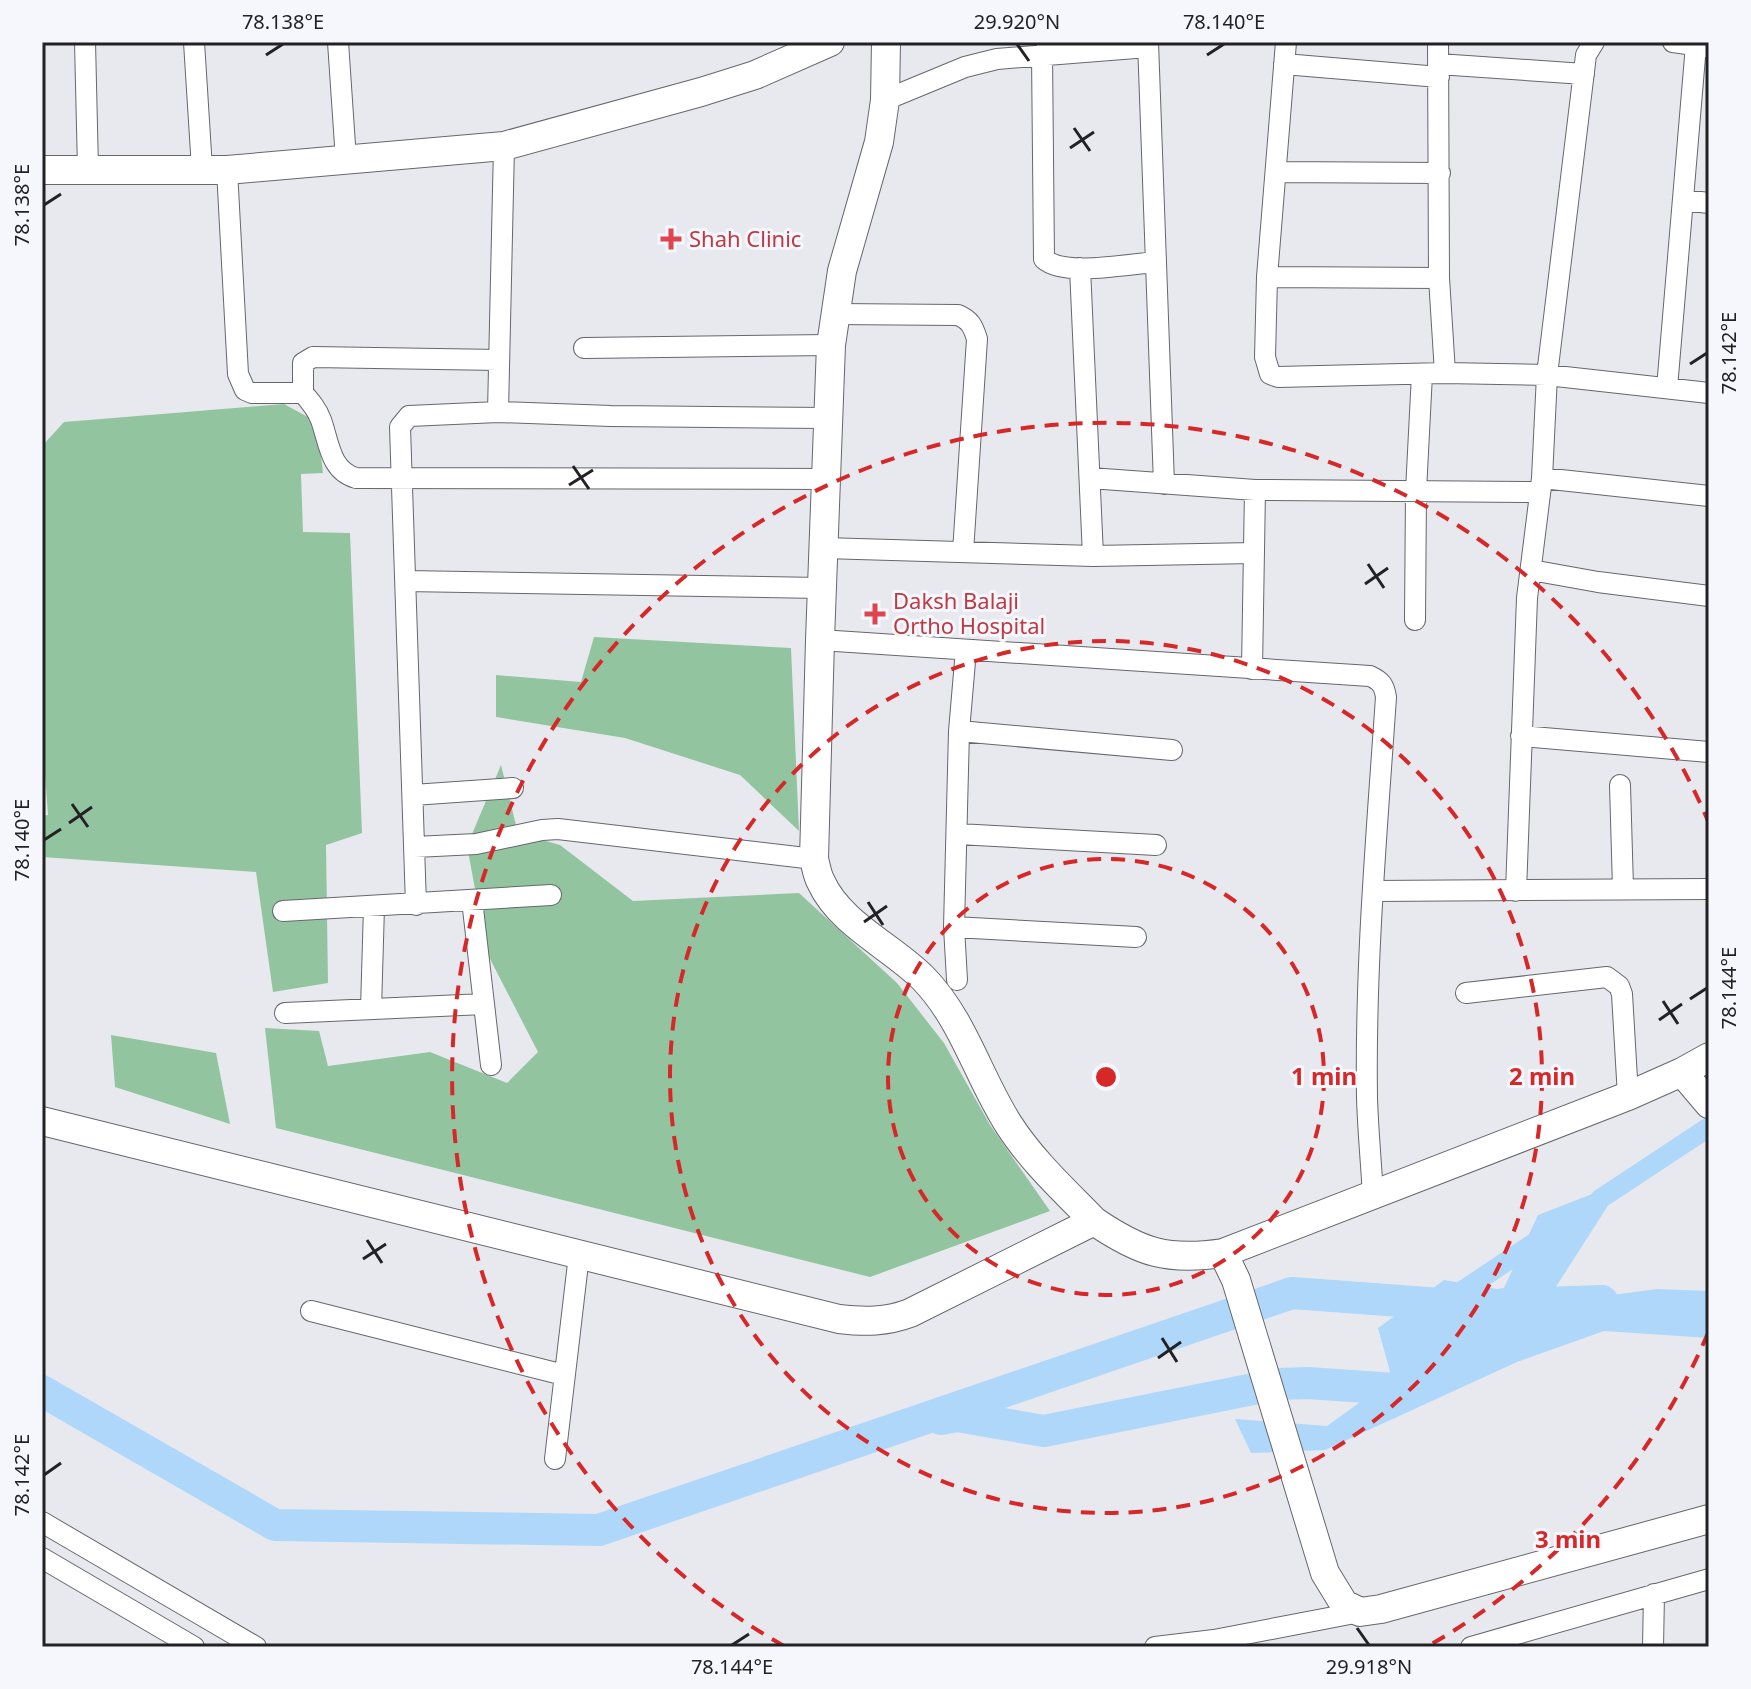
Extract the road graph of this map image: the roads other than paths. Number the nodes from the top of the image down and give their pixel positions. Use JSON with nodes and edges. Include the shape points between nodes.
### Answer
{"nodes":[{"id":1,"x":85,"y":42,"type":"edge"},
{"id":2,"x":194,"y":42,"type":"edge"},
{"id":3,"x":338,"y":42,"type":"edge"},
{"id":4,"x":830,"y":42,"type":"edge"},
{"id":5,"x":886,"y":42,"type":"edge"},
{"id":6,"x":1286,"y":42,"type":"edge"},
{"id":7,"x":1438,"y":42,"type":"edge"},
{"id":8,"x":1594,"y":42,"type":"edge"},
{"id":9,"x":1673,"y":42,"type":"edge"},
{"id":10,"x":1148,"y":45,"type":"edge"},
{"id":11,"x":1702,"y":46,"type":"edge"},
{"id":12,"x":1042,"y":54,"type":"junction"},
{"id":13,"x":1284,"y":64,"type":"junction"},
{"id":14,"x":1438,"y":70,"type":"junction"},
{"id":15,"x":1584,"y":74,"type":"junction"},
{"id":16,"x":885,"y":100,"type":"junction"},
{"id":17,"x":504,"y":146,"type":"junction"},
{"id":18,"x":346,"y":160,"type":"junction"},
{"id":19,"x":88,"y":169,"type":"junction"},
{"id":20,"x":42,"y":170,"type":"edge"},
{"id":21,"x":214,"y":170,"type":"junction"},
{"id":22,"x":1276,"y":172,"type":"junction"},
{"id":23,"x":1440,"y":173,"type":"junction"},
{"id":24,"x":1683,"y":200,"type":"junction"},
{"id":25,"x":1709,"y":203,"type":"edge"},
{"id":26,"x":1156,"y":262,"type":"junction"},
{"id":27,"x":1080,"y":268,"type":"junction"},
{"id":28,"x":1267,"y":277,"type":"junction"},
{"id":29,"x":1439,"y":278,"type":"junction"},
{"id":30,"x":835,"y":314,"type":"junction"},
{"id":31,"x":831,"y":345,"type":"junction"},
{"id":32,"x":584,"y":348,"type":"dead end"},
{"id":33,"x":499,"y":360,"type":"junction"},
{"id":34,"x":1445,"y":373,"type":"junction"},
{"id":35,"x":1422,"y":374,"type":"junction"},
{"id":36,"x":1547,"y":375,"type":"junction"},
{"id":37,"x":1667,"y":388,"type":"junction"},
{"id":38,"x":303,"y":393,"type":"junction"},
{"id":39,"x":1709,"y":393,"type":"edge"},
{"id":40,"x":498,"y":412,"type":"junction"},
{"id":41,"x":830,"y":418,"type":"junction"},
{"id":42,"x":1090,"y":478,"type":"junction"},
{"id":43,"x":826,"y":479,"type":"junction"},
{"id":44,"x":403,"y":480,"type":"junction"},
{"id":45,"x":1164,"y":484,"type":"junction"},
{"id":46,"x":1541,"y":485,"type":"junction"},
{"id":47,"x":1255,"y":490,"type":"junction"},
{"id":48,"x":1416,"y":491,"type":"junction"},
{"id":49,"x":1709,"y":496,"type":"edge"},
{"id":50,"x":824,"y":548,"type":"junction"},
{"id":51,"x":963,"y":552,"type":"junction"},
{"id":52,"x":1254,"y":553,"type":"junction"},
{"id":53,"x":1093,"y":556,"type":"junction"},
{"id":54,"x":1531,"y":570,"type":"junction"},
{"id":55,"x":406,"y":581,"type":"junction"},
{"id":56,"x":822,"y":588,"type":"junction"},
{"id":57,"x":1709,"y":596,"type":"edge"},
{"id":58,"x":1415,"y":620,"type":"dead end"},
{"id":59,"x":820,"y":640,"type":"junction"},
{"id":60,"x":966,"y":650,"type":"junction"},
{"id":61,"x":1252,"y":669,"type":"junction"},
{"id":62,"x":959,"y":731,"type":"junction"},
{"id":63,"x":1521,"y":736,"type":"junction"},
{"id":64,"x":1172,"y":750,"type":"dead end"},
{"id":65,"x":1709,"y":752,"type":"edge"},
{"id":66,"x":1620,"y":785,"type":"dead end"},
{"id":67,"x":513,"y":788,"type":"dead end"},
{"id":68,"x":413,"y":795,"type":"junction"},
{"id":69,"x":958,"y":834,"type":"junction"},
{"id":70,"x":1156,"y":845,"type":"dead end"},
{"id":71,"x":415,"y":847,"type":"junction"},
{"id":72,"x":814,"y":859,"type":"junction"},
{"id":73,"x":1623,"y":888,"type":"junction"},
{"id":74,"x":1709,"y":889,"type":"edge"},
{"id":75,"x":1373,"y":891,"type":"junction"},
{"id":76,"x":1516,"y":891,"type":"junction"},
{"id":77,"x":551,"y":895,"type":"dead end"},
{"id":78,"x":472,"y":900,"type":"junction"},
{"id":79,"x":416,"y":905,"type":"junction"},
{"id":80,"x":374,"y":907,"type":"junction"},
{"id":81,"x":283,"y":911,"type":"dead end"},
{"id":82,"x":954,"y":927,"type":"junction"},
{"id":83,"x":1136,"y":937,"type":"dead end"},
{"id":84,"x":957,"y":980,"type":"dead end"},
{"id":85,"x":1466,"y":993,"type":"dead end"},
{"id":86,"x":484,"y":1004,"type":"junction"},
{"id":87,"x":371,"y":1009,"type":"junction"},
{"id":88,"x":285,"y":1013,"type":"dead end"},
{"id":89,"x":1709,"y":1057,"type":"edge"},
{"id":90,"x":491,"y":1065,"type":"dead end"},
{"id":91,"x":1696,"y":1087,"type":"edge"},
{"id":92,"x":1628,"y":1096,"type":"junction"},
{"id":93,"x":42,"y":1121,"type":"edge"},
{"id":94,"x":1373,"y":1195,"type":"junction"},
{"id":95,"x":1094,"y":1221,"type":"junction"},
{"id":96,"x":1223,"y":1253,"type":"junction"},
{"id":97,"x":579,"y":1255,"type":"junction"},
{"id":98,"x":311,"y":1311,"type":"dead end"},
{"id":99,"x":564,"y":1375,"type":"junction"},
{"id":100,"x":555,"y":1459,"type":"dead end"},
{"id":101,"x":1709,"y":1519,"type":"edge"},
{"id":102,"x":42,"y":1522,"type":"edge"},
{"id":103,"x":42,"y":1558,"type":"edge"},
{"id":104,"x":1709,"y":1579,"type":"edge"},
{"id":105,"x":1654,"y":1594,"type":"junction"},
{"id":106,"x":1360,"y":1612,"type":"junction"},
{"id":107,"x":1482,"y":1646,"type":"edge"},
{"id":108,"x":194,"y":1647,"type":"edge"},
{"id":109,"x":256,"y":1647,"type":"edge"},
{"id":110,"x":1155,"y":1647,"type":"edge"},
{"id":111,"x":1653,"y":1647,"type":"edge"}],
"edges":[{"from":1,"to":19,"type":"street"},
{"from":2,"to":21,"type":"street"},
{"from":3,"to":18,"type":"street"},
{"from":4,"to":17,"type":"street","via":[[755,75]]},
{"from":5,"to":16,"type":"street"},
{"from":6,"to":13,"type":"street"},
{"from":7,"to":14,"type":"street"},
{"from":8,"to":15,"type":"street"},
{"from":9,"to":11,"type":"street"},
{"from":10,"to":12,"type":"street"},
{"from":10,"to":26,"type":"street"},
{"from":11,"to":24,"type":"street"},
{"from":12,"to":16,"type":"street","via":[[965,67]]},
{"from":12,"to":27,"type":"street","via":[[1042,249],[1051,265]]},
{"from":13,"to":14,"type":"street"},
{"from":13,"to":22,"type":"street"},
{"from":14,"to":15,"type":"street"},
{"from":14,"to":23,"type":"street"},
{"from":15,"to":36,"type":"street"},
{"from":16,"to":30,"type":"street"},
{"from":17,"to":18,"type":"street"},
{"from":17,"to":33,"type":"street"},
{"from":18,"to":21,"type":"street"},
{"from":19,"to":20,"type":"street"},
{"from":19,"to":21,"type":"street"},
{"from":21,"to":38,"type":"street","via":[[241,382],[252,393]]},
{"from":22,"to":23,"type":"street"},
{"from":22,"to":28,"type":"street"},
{"from":23,"to":29,"type":"street"},
{"from":24,"to":25,"type":"street"},
{"from":24,"to":37,"type":"street"},
{"from":26,"to":27,"type":"street"},
{"from":26,"to":45,"type":"street"},
{"from":27,"to":42,"type":"street"},
{"from":28,"to":29,"type":"street"},
{"from":28,"to":35,"type":"street","via":[[1265,357],[1270,374]]},
{"from":29,"to":34,"type":"street"},
{"from":30,"to":31,"type":"street"},
{"from":30,"to":51,"type":"street","via":[[958,315],[973,327],[977,339]]},
{"from":31,"to":32,"type":"street"},
{"from":31,"to":41,"type":"street"},
{"from":33,"to":38,"type":"street","via":[[313,357],[303,363]]},
{"from":33,"to":40,"type":"street"},
{"from":34,"to":35,"type":"street"},
{"from":34,"to":36,"type":"street"},
{"from":35,"to":48,"type":"street"},
{"from":36,"to":37,"type":"street"},
{"from":36,"to":46,"type":"street"},
{"from":37,"to":39,"type":"street"},
{"from":38,"to":44,"type":"street","via":[[346,475]]},
{"from":40,"to":41,"type":"street"},
{"from":40,"to":44,"type":"street","via":[[403,420]]},
{"from":41,"to":43,"type":"street"},
{"from":42,"to":45,"type":"street"},
{"from":42,"to":53,"type":"street"},
{"from":43,"to":44,"type":"street"},
{"from":43,"to":50,"type":"street"},
{"from":44,"to":55,"type":"street"},
{"from":45,"to":47,"type":"street"},
{"from":46,"to":48,"type":"street"},
{"from":46,"to":49,"type":"street"},
{"from":46,"to":54,"type":"street"},
{"from":47,"to":48,"type":"street"},
{"from":47,"to":52,"type":"street"},
{"from":48,"to":58,"type":"street"},
{"from":50,"to":51,"type":"street"},
{"from":50,"to":56,"type":"street"},
{"from":51,"to":53,"type":"street"},
{"from":52,"to":53,"type":"street"},
{"from":52,"to":61,"type":"street"},
{"from":54,"to":57,"type":"street"},
{"from":54,"to":63,"type":"street"},
{"from":55,"to":56,"type":"street"},
{"from":55,"to":68,"type":"street"},
{"from":56,"to":59,"type":"street"},
{"from":59,"to":60,"type":"street"},
{"from":59,"to":72,"type":"street"},
{"from":60,"to":61,"type":"street"},
{"from":60,"to":62,"type":"street"},
{"from":61,"to":75,"type":"street","via":[[1370,676],[1385,686]]},
{"from":62,"to":64,"type":"street"},
{"from":62,"to":69,"type":"street"},
{"from":63,"to":65,"type":"street"},
{"from":63,"to":76,"type":"street"},
{"from":66,"to":73,"type":"street"},
{"from":67,"to":68,"type":"street"},
{"from":68,"to":71,"type":"street"},
{"from":69,"to":70,"type":"street"},
{"from":69,"to":82,"type":"street"},
{"from":71,"to":72,"type":"street","via":[[476,844],[558,829]]},
{"from":71,"to":79,"type":"street"},
{"from":72,"to":95,"type":"street","via":[[820,882],[833,901],[924,979],[943,1003],[1010,1127]]},
{"from":73,"to":74,"type":"street"},
{"from":73,"to":76,"type":"street"},
{"from":75,"to":76,"type":"street"},
{"from":75,"to":94,"type":"street","via":[[1367,1100]]},
{"from":77,"to":78,"type":"street"},
{"from":78,"to":79,"type":"street"},
{"from":78,"to":86,"type":"street"},
{"from":79,"to":80,"type":"street"},
{"from":80,"to":81,"type":"street"},
{"from":80,"to":87,"type":"street"},
{"from":82,"to":83,"type":"street"},
{"from":82,"to":84,"type":"street"},
{"from":85,"to":92,"type":"street","via":[[1613,980],[1622,994]]},
{"from":86,"to":87,"type":"street"},
{"from":86,"to":90,"type":"street"},
{"from":87,"to":88,"type":"street"},
{"from":89,"to":91,"type":"street"},
{"from":91,"to":92,"type":"street"},
{"from":92,"to":94,"type":"street"},
{"from":93,"to":97,"type":"street"},
{"from":94,"to":96,"type":"street"},
{"from":95,"to":96,"type":"street","via":[[1135,1247],[1167,1255]]},
{"from":95,"to":97,"type":"street","via":[[910,1313],[864,1322]]},
{"from":96,"to":106,"type":"street","via":[[1236,1280],[1325,1573],[1344,1604]]},
{"from":97,"to":99,"type":"street"},
{"from":98,"to":99,"type":"street"},
{"from":99,"to":100,"type":"street"},
{"from":101,"to":106,"type":"street"},
{"from":102,"to":109,"type":"street"},
{"from":103,"to":108,"type":"street"},
{"from":104,"to":105,"type":"street"},
{"from":105,"to":107,"type":"street"},
{"from":105,"to":111,"type":"street"},
{"from":106,"to":110,"type":"street"}]}
